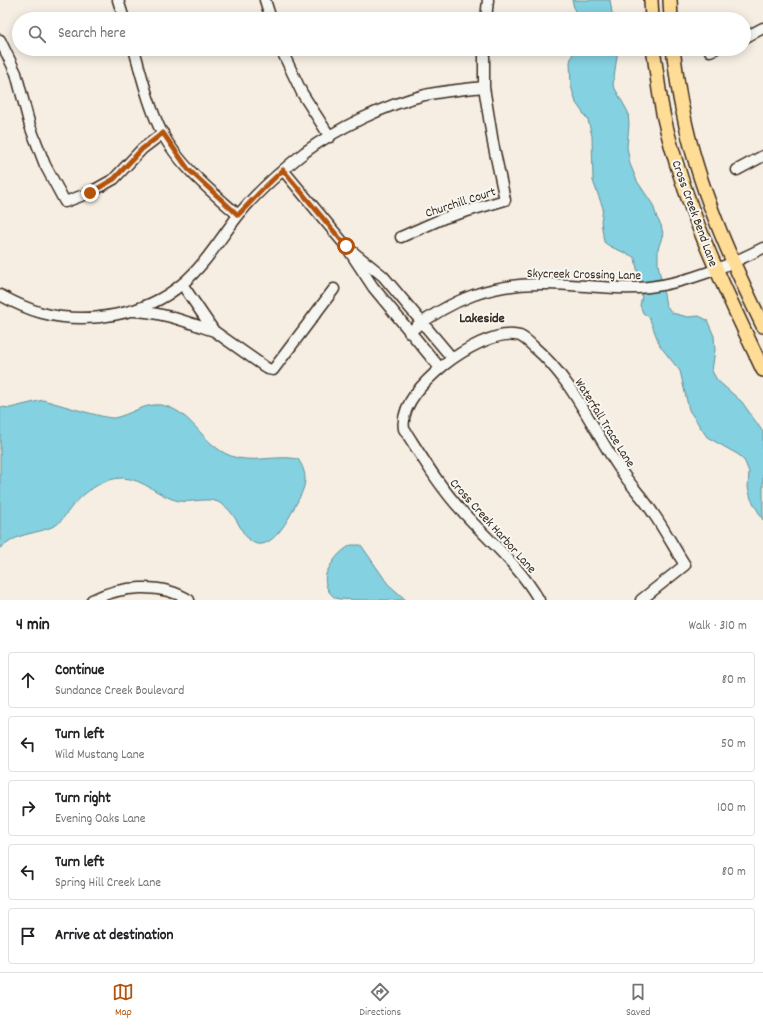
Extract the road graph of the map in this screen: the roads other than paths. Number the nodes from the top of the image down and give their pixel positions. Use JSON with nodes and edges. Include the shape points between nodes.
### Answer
{"nodes":[{"id":1,"x":118,"y":0,"type":"edge"},
{"id":2,"x":265,"y":0,"type":"edge"},
{"id":3,"x":488,"y":0,"type":"edge"},
{"id":4,"x":651,"y":0,"type":"edge"},
{"id":5,"x":670,"y":0,"type":"edge"},
{"id":6,"x":122,"y":12,"type":"edge"},
{"id":7,"x":269,"y":12,"type":"edge"},
{"id":8,"x":487,"y":12,"type":"edge"},
{"id":9,"x":652,"y":12,"type":"edge"},
{"id":10,"x":671,"y":12,"type":"edge"},
{"id":11,"x":763,"y":28,"type":"edge"},
{"id":12,"x":751,"y":34,"type":"edge"},
{"id":13,"x":0,"y":40,"type":"edge"},
{"id":14,"x":136,"y":56,"type":"edge"},
{"id":15,"x":284,"y":56,"type":"edge"},
{"id":16,"x":484,"y":56,"type":"edge"},
{"id":17,"x":654,"y":56,"type":"edge"},
{"id":18,"x":674,"y":56,"type":"edge"},
{"id":19,"x":484,"y":87,"type":"junction"},
{"id":20,"x":163,"y":133,"type":"junction"},
{"id":21,"x":330,"y":136,"type":"junction"},
{"id":22,"x":763,"y":156,"type":"edge"},
{"id":23,"x":283,"y":170,"type":"junction"},
{"id":24,"x":737,"y":170,"type":"dead end"},
{"id":25,"x":238,"y":215,"type":"junction"},
{"id":26,"x":401,"y":237,"type":"dead end"},
{"id":27,"x":346,"y":246,"type":"junction"},
{"id":28,"x":763,"y":248,"type":"edge"},
{"id":29,"x":732,"y":262,"type":"junction"},
{"id":30,"x":716,"y":269,"type":"junction"},
{"id":31,"x":182,"y":284,"type":"junction"},
{"id":32,"x":334,"y":289,"type":"dead end"},
{"id":33,"x":0,"y":295,"type":"edge"},
{"id":34,"x":130,"y":311,"type":"junction"},
{"id":35,"x":422,"y":322,"type":"junction"},
{"id":36,"x":763,"y":326,"type":"edge"},
{"id":37,"x":214,"y":331,"type":"junction"},
{"id":38,"x":409,"y":332,"type":"junction"},
{"id":39,"x":452,"y":358,"type":"junction"},
{"id":40,"x":440,"y":368,"type":"junction"},
{"id":41,"x":763,"y":370,"type":"edge"},
{"id":42,"x":92,"y":600,"type":"edge"},
{"id":43,"x":189,"y":600,"type":"edge"},
{"id":44,"x":540,"y":600,"type":"edge"},
{"id":45,"x":641,"y":600,"type":"edge"}],
"edges":[{"from":1,"to":6,"type":"street"},
{"from":2,"to":7,"type":"street"},
{"from":3,"to":8,"type":"street"},
{"from":4,"to":9,"type":"main road"},
{"from":5,"to":10,"type":"main road"},
{"from":11,"to":12,"type":"street"},
{"from":13,"to":20,"type":"street","via":[[16,73],[30,126],[45,165],[65,202],[90,193],[114,179],[142,149]]},
{"from":14,"to":20,"type":"street","via":[[151,105]]},
{"from":15,"to":21,"type":"street","via":[[302,93]]},
{"from":16,"to":19,"type":"street"},
{"from":17,"to":30,"type":"main road","name":"Cross Creek Bend Lane","via":[[664,118],[687,197]]},
{"from":18,"to":29,"type":"main road","name":"Cross Creek Bend Lane","via":[[683,113],[703,188]]},
{"from":19,"to":21,"type":"street","via":[[423,96],[357,121]]},
{"from":19,"to":26,"type":"street","name":"Churchill Court","via":[[506,200],[444,218]]},
{"from":20,"to":25,"type":"street","via":[[188,169]]},
{"from":21,"to":23,"type":"street"},
{"from":22,"to":24,"type":"street"},
{"from":23,"to":25,"type":"street"},
{"from":23,"to":27,"type":"street"},
{"from":25,"to":31,"type":"street","via":[[211,253]]},
{"from":27,"to":35,"type":"street","via":[[383,276]]},
{"from":27,"to":38,"type":"street","via":[[373,287]]},
{"from":28,"to":29,"type":"street","name":"Skycreek Crossing Lane"},
{"from":29,"to":30,"type":"street","name":"Skycreek Crossing Lane"},
{"from":29,"to":36,"type":"main road","name":"Cross Creek Bend Lane"},
{"from":30,"to":35,"type":"street","name":"Skycreek Crossing Lane","via":[[692,279],[624,288],[546,284],[491,289],[464,297]]},
{"from":30,"to":41,"type":"main road","name":"Cross Creek Bend Lane"},
{"from":31,"to":34,"type":"street","via":[[161,298]]},
{"from":31,"to":37,"type":"street"},
{"from":32,"to":37,"type":"street","via":[[273,370]]},
{"from":33,"to":34,"type":"street","via":[[42,313],[65,316],[102,316]]},
{"from":34,"to":37,"type":"street","via":[[152,312],[178,318]]},
{"from":35,"to":38,"type":"street","name":"Skycreek Crossing Lane"},
{"from":35,"to":39,"type":"street"},
{"from":38,"to":40,"type":"street"},
{"from":39,"to":40,"type":"street","name":"Waterfall Trace Lane"},
{"from":39,"to":45,"type":"street","name":"Waterfall Trace Lane","via":[[468,348],[499,336],[510,334],[522,337],[547,358],[577,396],[623,475],[653,512],[685,565]]},
{"from":40,"to":44,"type":"street","name":"Cross Creek Harbor Lane","via":[[426,381],[405,411],[402,419],[404,429],[442,488],[527,578]]},
{"from":42,"to":43,"type":"street","via":[[124,589],[144,588],[164,591]]}]}
